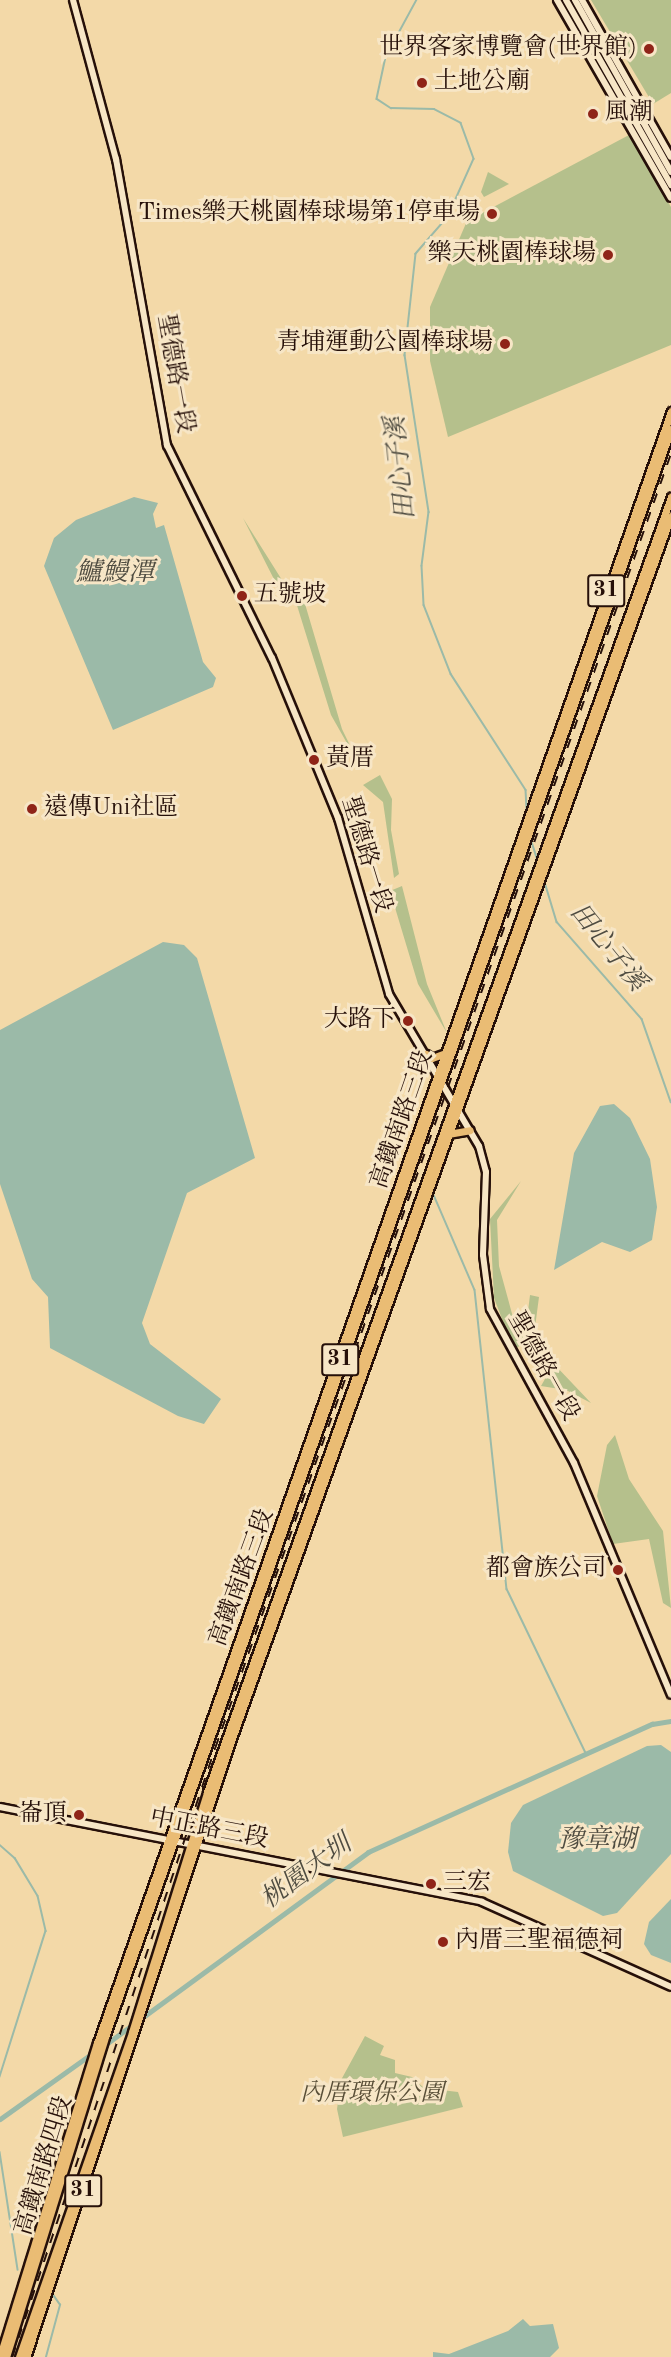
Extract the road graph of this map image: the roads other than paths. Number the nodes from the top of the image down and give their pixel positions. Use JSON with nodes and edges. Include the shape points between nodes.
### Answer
{"nodes":[{"id":1,"x":73,"y":0,"type":"edge"},
{"id":2,"x":558,"y":0,"type":"edge"},
{"id":3,"x":566,"y":0,"type":"edge"},
{"id":4,"x":575,"y":0,"type":"edge"},
{"id":5,"x":582,"y":0,"type":"edge"},
{"id":6,"x":662,"y":141,"type":"junction"},
{"id":7,"x":671,"y":157,"type":"edge"},
{"id":8,"x":670,"y":168,"type":"edge"},
{"id":9,"x":671,"y":184,"type":"edge"},
{"id":10,"x":671,"y":198,"type":"edge"},
{"id":11,"x":671,"y":411,"type":"edge"},
{"id":12,"x":671,"y":429,"type":"edge"},
{"id":13,"x":671,"y":496,"type":"edge"},
{"id":14,"x":671,"y":516,"type":"edge"},
{"id":15,"x":627,"y":550,"type":"junction"},
{"id":16,"x":656,"y":557,"type":"junction"},
{"id":17,"x":610,"y":579,"type":"junction"},
{"id":18,"x":642,"y":579,"type":"junction"},
{"id":19,"x":545,"y":773,"type":"junction"},
{"id":20,"x":562,"y":813,"type":"junction"},
{"id":21,"x":508,"y":881,"type":"junction"},
{"id":22,"x":525,"y":916,"type":"junction"},
{"id":23,"x":448,"y":1051,"type":"junction"},
{"id":24,"x":426,"y":1054,"type":"junction"},
{"id":25,"x":447,"y":1072,"type":"junction"},
{"id":26,"x":461,"y":1075,"type":"junction"},
{"id":27,"x":438,"y":1077,"type":"junction"},
{"id":28,"x":443,"y":1084,"type":"junction"},
{"id":29,"x":452,"y":1099,"type":"junction"},
{"id":30,"x":456,"y":1107,"type":"junction"},
{"id":31,"x":431,"y":1116,"type":"junction"},
{"id":32,"x":447,"y":1117,"type":"junction"},
{"id":33,"x":470,"y":1130,"type":"junction"},
{"id":34,"x":448,"y":1134,"type":"junction"},
{"id":35,"x":384,"y":1254,"type":"junction"},
{"id":36,"x":369,"y":1279,"type":"junction"},
{"id":37,"x":255,"y":1601,"type":"junction"},
{"id":38,"x":254,"y":1621,"type":"junction"},
{"id":39,"x":671,"y":1695,"type":"edge"},
{"id":40,"x":0,"y":1807,"type":"edge"},
{"id":41,"x":173,"y":1841,"type":"junction"},
{"id":42,"x":194,"y":1845,"type":"junction"},
{"id":43,"x":671,"y":1987,"type":"edge"},
{"id":44,"x":75,"y":2131,"type":"junction"},
{"id":45,"x":63,"y":2150,"type":"junction"},
{"id":46,"x":89,"y":2151,"type":"junction"},
{"id":47,"x":87,"y":2180,"type":"junction"},
{"id":48,"x":23,"y":2283,"type":"junction"},
{"id":49,"x":22,"y":2308,"type":"junction"},
{"id":50,"x":0,"y":2356,"type":"edge"},
{"id":51,"x":25,"y":2356,"type":"edge"},
{"id":52,"x":6,"y":2357,"type":"edge"}],
"edges":[{"from":1,"to":24,"type":"street","name":"聖德路一段","via":[[116,159],[167,445],[272,658],[338,818],[389,994]]},
{"from":2,"to":10,"type":"street"},
{"from":3,"to":9,"type":"street"},
{"from":4,"to":8,"type":"street"},
{"from":5,"to":6,"type":"street"},
{"from":6,"to":7,"type":"street"},
{"from":6,"to":8,"type":"street"},
{"from":11,"to":17,"type":"main road","name":"高鐵南路三段","number":"31"},
{"from":12,"to":15,"type":"main road","name":"高鐵南路三段","number":"31"},
{"from":13,"to":18,"type":"main road","name":"高鐵南路三段","number":"31"},
{"from":14,"to":16,"type":"main road","name":"高鐵南路三段","number":"31"},
{"from":15,"to":17,"type":"main road"},
{"from":15,"to":19,"type":"main road","name":"高鐵南路三段","number":"31"},
{"from":16,"to":18,"type":"main road"},
{"from":16,"to":20,"type":"main road","name":"高鐵南路三段","number":"31"},
{"from":17,"to":19,"type":"main road","name":"高鐵南路三段","number":"31"},
{"from":18,"to":20,"type":"main road","name":"高鐵南路三段","number":"31"},
{"from":19,"to":21,"type":"main road","name":"高鐵南路三段","number":"31"},
{"from":20,"to":22,"type":"main road","name":"高鐵南路三段","number":"31"},
{"from":21,"to":23,"type":"main road","name":"高鐵南路三段","number":"31"},
{"from":21,"to":25,"type":"main road","name":"高鐵南路三段","number":"31"},
{"from":22,"to":26,"type":"main road","name":"高鐵南路三段","number":"31"},
{"from":22,"to":30,"type":"main road","name":"高鐵南路三段","number":"31"},
{"from":23,"to":24,"type":"main road","via":[[432,1059]]},
{"from":23,"to":27,"type":"main road","name":"高鐵南路三段","number":"31"},
{"from":24,"to":27,"type":"street","name":"聖德路一段"},
{"from":25,"to":26,"type":"main road"},
{"from":25,"to":28,"type":"main road","name":"高鐵南路三段","number":"31"},
{"from":26,"to":29,"type":"main road","name":"高鐵南路三段","number":"31"},
{"from":27,"to":28,"type":"street","name":"聖德路一段"},
{"from":27,"to":36,"type":"main road","name":"高鐵南路三段","number":"31"},
{"from":28,"to":29,"type":"street","name":"聖德路一段"},
{"from":28,"to":31,"type":"main road","name":"高鐵南路三段","number":"31"},
{"from":29,"to":30,"type":"street","name":"聖德路一段"},
{"from":29,"to":32,"type":"main road","name":"高鐵南路三段","number":"31"},
{"from":30,"to":33,"type":"street","name":"聖德路一段"},
{"from":30,"to":34,"type":"main road","name":"高鐵南路三段","number":"31"},
{"from":31,"to":32,"type":"main road","via":[[440,1110]]},
{"from":31,"to":35,"type":"main road","name":"高鐵南路三段","number":"31"},
{"from":32,"to":42,"type":"main road","name":"高鐵南路三段","number":"31"},
{"from":33,"to":34,"type":"main road"},
{"from":33,"to":39,"type":"street","name":"聖德路一段","via":[[486,1172],[483,1255],[490,1309],[574,1463]]},
{"from":34,"to":42,"type":"main road","name":"高鐵南路三段","number":"31"},
{"from":35,"to":36,"type":"main road"},
{"from":35,"to":38,"type":"main road","name":"高鐵南路三段","number":"31"},
{"from":36,"to":37,"type":"main road","name":"高鐵南路三段","number":"31"},
{"from":37,"to":38,"type":"main road"},
{"from":37,"to":41,"type":"main road","name":"高鐵南路三段","number":"31"},
{"from":38,"to":41,"type":"main road","name":"高鐵南路三段","number":"31"},
{"from":40,"to":41,"type":"street","name":"中正路三段"},
{"from":41,"to":42,"type":"street","name":"中正路三段"},
{"from":41,"to":44,"type":"main road","name":"高鐵南路四段","number":"31"},
{"from":41,"to":45,"type":"main road","name":"高鐵南路四段","number":"31","via":[[97,2043]]},
{"from":42,"to":43,"type":"street","name":"中正路三段","via":[[482,1902]]},
{"from":42,"to":46,"type":"main road","name":"高鐵南路四段","number":"31"},
{"from":42,"to":47,"type":"main road","name":"高鐵南路四段","number":"31","via":[[141,2025]]},
{"from":44,"to":45,"type":"main road"},
{"from":44,"to":49,"type":"main road","name":"高鐵南路四段","number":"31"},
{"from":45,"to":48,"type":"main road","name":"高鐵南路四段","number":"31"},
{"from":46,"to":47,"type":"main road"},
{"from":46,"to":51,"type":"main road","name":"高鐵南路四段","number":"31"},
{"from":47,"to":51,"type":"main road","name":"高鐵南路四段","number":"31"},
{"from":48,"to":49,"type":"main road"},
{"from":48,"to":50,"type":"main road","name":"高鐵南路四段","number":"31"},
{"from":49,"to":52,"type":"main road","name":"高鐵南路四段","number":"31"}]}
